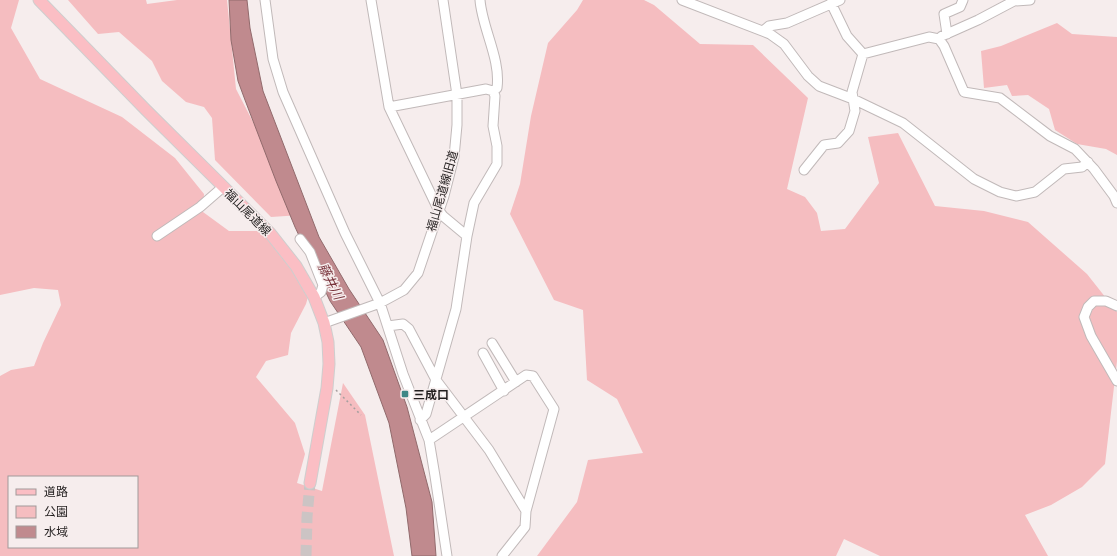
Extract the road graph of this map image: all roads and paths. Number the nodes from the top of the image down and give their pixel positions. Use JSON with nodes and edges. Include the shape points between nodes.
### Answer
{"nodes":[{"id":1,"x":39,"y":0,"type":"edge"},
{"id":2,"x":265,"y":0,"type":"edge"},
{"id":3,"x":371,"y":0,"type":"edge"},
{"id":4,"x":443,"y":0,"type":"edge"},
{"id":5,"x":480,"y":0,"type":"edge"},
{"id":6,"x":682,"y":0,"type":"edge"},
{"id":7,"x":963,"y":0,"type":"edge"},
{"id":8,"x":1030,"y":0,"type":"edge"},
{"id":9,"x":836,"y":2,"type":"edge"},
{"id":10,"x":762,"y":31,"type":"junction"},
{"id":11,"x":943,"y":36,"type":"junction"},
{"id":12,"x":863,"y":54,"type":"junction"},
{"id":13,"x":493,"y":91,"type":"junction"},
{"id":14,"x":457,"y":95,"type":"junction"},
{"id":15,"x":853,"y":99,"type":"junction"},
{"id":16,"x":389,"y":107,"type":"junction"},
{"id":17,"x":1088,"y":162,"type":"junction"},
{"id":18,"x":804,"y":170,"type":"dead end"},
{"id":19,"x":223,"y":187,"type":"junction"},
{"id":20,"x":1117,"y":203,"type":"edge"},
{"id":21,"x":438,"y":209,"type":"junction"},
{"id":22,"x":157,"y":236,"type":"dead end"},
{"id":23,"x":467,"y":236,"type":"junction"},
{"id":24,"x":300,"y":240,"type":"dead end"},
{"id":25,"x":314,"y":297,"type":"junction"},
{"id":26,"x":380,"y":303,"type":"junction"},
{"id":27,"x":1117,"y":306,"type":"edge"},
{"id":28,"x":324,"y":323,"type":"junction"},
{"id":29,"x":388,"y":326,"type":"junction"},
{"id":30,"x":492,"y":343,"type":"dead end"},
{"id":31,"x":483,"y":353,"type":"dead end"},
{"id":32,"x":436,"y":380,"type":"junction"},
{"id":33,"x":1117,"y":381,"type":"edge"},
{"id":34,"x":516,"y":382,"type":"junction"},
{"id":35,"x":327,"y":388,"type":"junction"},
{"id":36,"x":504,"y":391,"type":"junction"},
{"id":37,"x":361,"y":415,"type":"dead end"},
{"id":38,"x":463,"y":417,"type":"junction"},
{"id":39,"x":420,"y":420,"type":"junction"},
{"id":40,"x":428,"y":440,"type":"junction"},
{"id":41,"x":310,"y":483,"type":"tunnel mouth"},
{"id":42,"x":526,"y":511,"type":"junction"},
{"id":43,"x":447,"y":556,"type":"edge"},
{"id":44,"x":502,"y":556,"type":"edge"}],
"edges":[{"from":1,"to":19,"type":"main road","name":"福山尾道線"},
{"from":2,"to":26,"type":"street","via":[[273,59],[283,92],[345,233]]},
{"from":3,"to":16,"type":"street"},
{"from":4,"to":14,"type":"street","name":"福山尾道線旧道"},
{"from":5,"to":13,"type":"street","via":[[498,82],[497,88]]},
{"from":6,"to":10,"type":"street"},
{"from":7,"to":11,"type":"street","via":[[960,7],[944,14]]},
{"from":8,"to":11,"type":"street","via":[[1014,1]]},
{"from":9,"to":10,"type":"street"},
{"from":9,"to":12,"type":"street","via":[[847,36]]},
{"from":10,"to":15,"type":"street","via":[[784,44],[808,76],[819,86]]},
{"from":11,"to":12,"type":"street","via":[[929,37]]},
{"from":11,"to":17,"type":"street","via":[[944,46],[964,92],[1000,98],[1050,136],[1075,149]]},
{"from":12,"to":15,"type":"street","via":[[852,92]]},
{"from":13,"to":14,"type":"street","via":[[486,89]]},
{"from":13,"to":23,"type":"street","via":[[497,164],[474,203]]},
{"from":14,"to":16,"type":"street"},
{"from":14,"to":21,"type":"street","name":"福山尾道線旧道","via":[[454,157]]},
{"from":15,"to":17,"type":"street","via":[[903,124],[974,179],[1000,192],[1016,196],[1035,192],[1064,169],[1082,166]]},
{"from":15,"to":18,"type":"street","via":[[855,111],[849,131],[838,143],[824,145]]},
{"from":16,"to":21,"type":"street"},
{"from":17,"to":20,"type":"street"},
{"from":19,"to":22,"type":"street","via":[[200,207]]},
{"from":19,"to":25,"type":"main road","name":"福山尾道線","via":[[270,233],[296,266]]},
{"from":21,"to":23,"type":"street"},
{"from":21,"to":26,"type":"street","name":"福山尾道線旧道","via":[[418,273],[404,290]]},
{"from":23,"to":32,"type":"street","via":[[456,309]]},
{"from":24,"to":25,"type":"street","via":[[310,252],[323,285],[321,292]]},
{"from":25,"to":28,"type":"main road","name":"福山尾道線"},
{"from":26,"to":28,"type":"street","name":"福山尾道線旧道"},
{"from":26,"to":29,"type":"street"},
{"from":27,"to":33,"type":"street","via":[[1094,301],[1084,317],[1091,336]]},
{"from":28,"to":35,"type":"main road","name":"福山尾道線","via":[[328,342]]},
{"from":29,"to":32,"type":"street","via":[[403,324],[409,329]]},
{"from":29,"to":39,"type":"street"},
{"from":30,"to":34,"type":"street"},
{"from":31,"to":36,"type":"street"},
{"from":32,"to":38,"type":"street"},
{"from":32,"to":39,"type":"street","via":[[426,414]]},
{"from":34,"to":36,"type":"street"},
{"from":34,"to":42,"type":"street","via":[[526,375],[533,376],[554,409]]},
{"from":35,"to":37,"type":"path","via":[[338,390]]},
{"from":35,"to":41,"type":"main road","name":"福山尾道線"},
{"from":36,"to":38,"type":"street"},
{"from":38,"to":40,"type":"street"},
{"from":38,"to":42,"type":"street","via":[[489,450]]},
{"from":39,"to":40,"type":"street"},
{"from":40,"to":43,"type":"street"},
{"from":42,"to":44,"type":"street","via":[[525,527]]}]}
